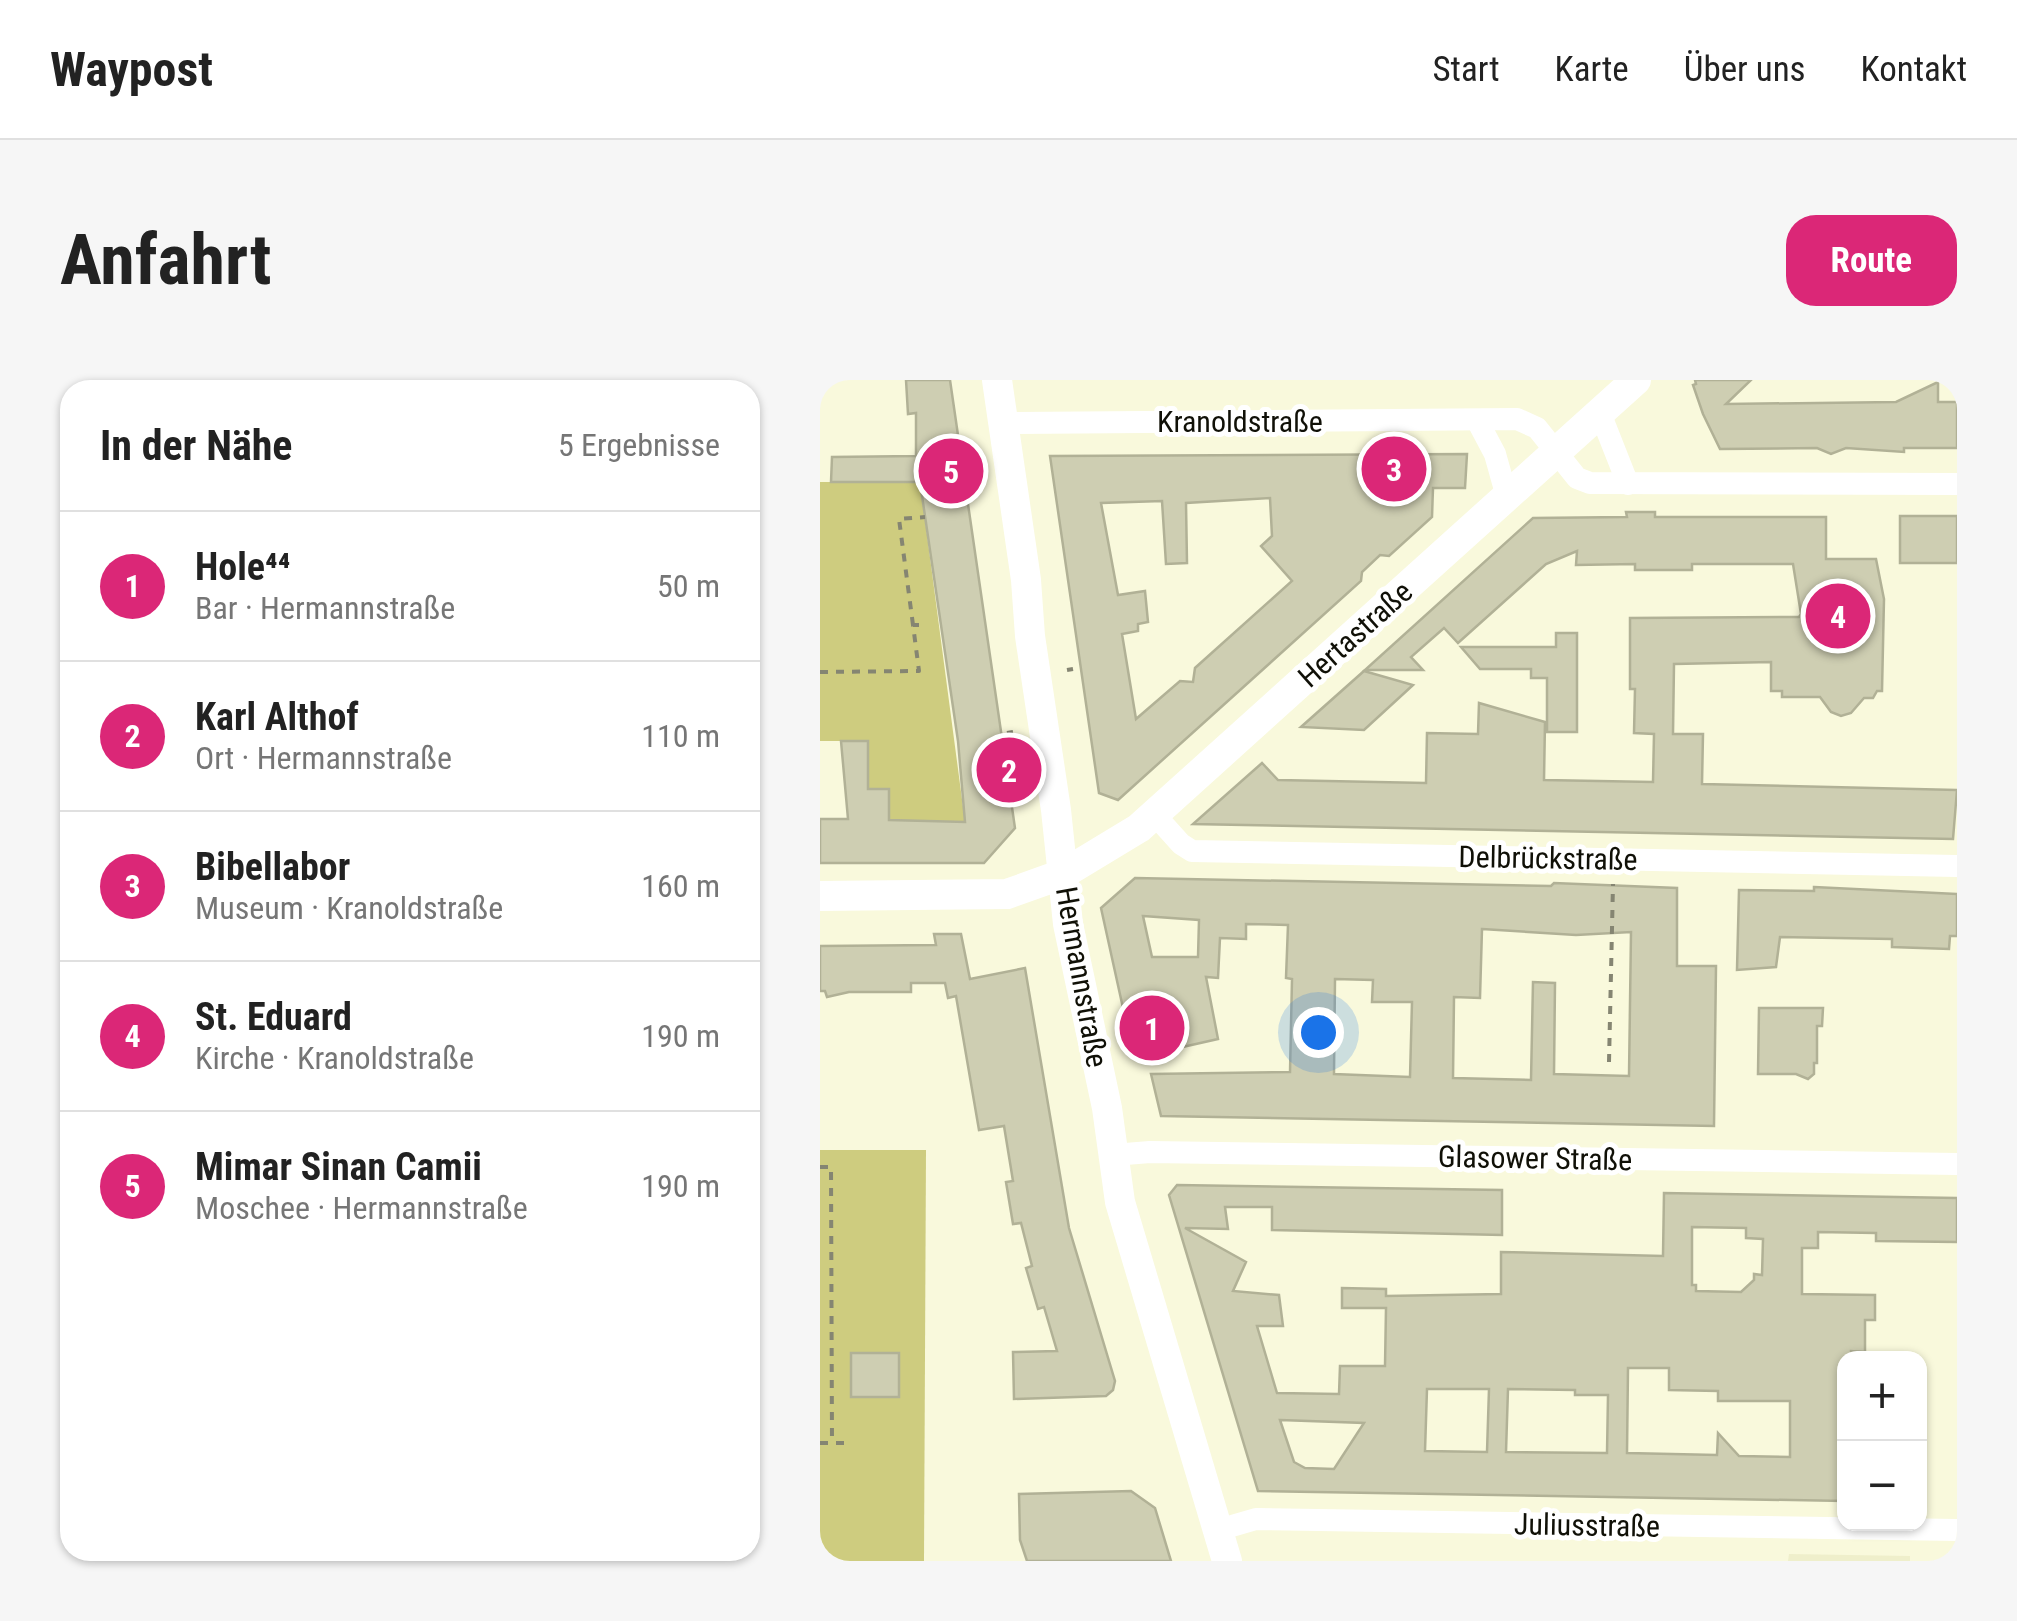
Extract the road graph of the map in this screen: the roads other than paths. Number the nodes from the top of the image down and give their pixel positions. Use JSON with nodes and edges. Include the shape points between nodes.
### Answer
{"nodes":[{"id":1,"x":997,"y":380,"type":"edge"},
{"id":2,"x":1636,"y":380,"type":"edge"},
{"id":3,"x":1600,"y":413,"type":"junction"},
{"id":4,"x":1477,"y":420,"type":"junction"},
{"id":5,"x":1004,"y":423,"type":"junction"},
{"id":6,"x":1557,"y":451,"type":"junction"},
{"id":7,"x":1628,"y":484,"type":"junction"},
{"id":8,"x":1957,"y":484,"type":"edge"},
{"id":9,"x":1507,"y":497,"type":"junction"},
{"id":10,"x":1154,"y":814,"type":"junction"},
{"id":11,"x":1957,"y":866,"type":"edge"},
{"id":12,"x":1062,"y":874,"type":"junction"},
{"id":13,"x":820,"y":896,"type":"edge"},
{"id":14,"x":1113,"y":1155,"type":"junction"},
{"id":15,"x":1957,"y":1164,"type":"edge"},
{"id":16,"x":1218,"y":1530,"type":"junction"},
{"id":17,"x":1957,"y":1530,"type":"edge"},
{"id":18,"x":1227,"y":1561,"type":"edge"}],
"edges":[{"from":1,"to":5,"type":"main road","name":"Hermannstraße"},
{"from":2,"to":3,"type":"main road","name":"Hertastraße"},
{"from":3,"to":6,"type":"main road","name":"Hertastraße"},
{"from":3,"to":7,"type":"street"},
{"from":4,"to":5,"type":"street","name":"Kranoldstraße"},
{"from":4,"to":6,"type":"street","name":"Kranoldstraße","via":[[1517,419],[1537,428]]},
{"from":4,"to":9,"type":"street"},
{"from":5,"to":12,"type":"main road","name":"Hermannstraße"},
{"from":6,"to":7,"type":"street","name":"Kranoldstraße","via":[[1582,481]]},
{"from":6,"to":9,"type":"main road","name":"Hertastraße"},
{"from":7,"to":8,"type":"street","name":"Kranoldstraße"},
{"from":9,"to":10,"type":"main road","name":"Hertastraße"},
{"from":10,"to":11,"type":"street","name":"Delbrückstraße","via":[[1192,851]]},
{"from":10,"to":12,"type":"main road","name":"Hertastraße"},
{"from":12,"to":13,"type":"main road","name":"Hertastraße","via":[[1008,894]]},
{"from":12,"to":14,"type":"main road","name":"Hermannstraße"},
{"from":14,"to":15,"type":"street","name":"Glasower Straße"},
{"from":14,"to":16,"type":"main road","name":"Hermannstraße","via":[[1135,1260]]},
{"from":16,"to":17,"type":"street","name":"Juliusstraße","via":[[1256,1519]]},
{"from":16,"to":18,"type":"main road","name":"Hermannstraße"}]}
